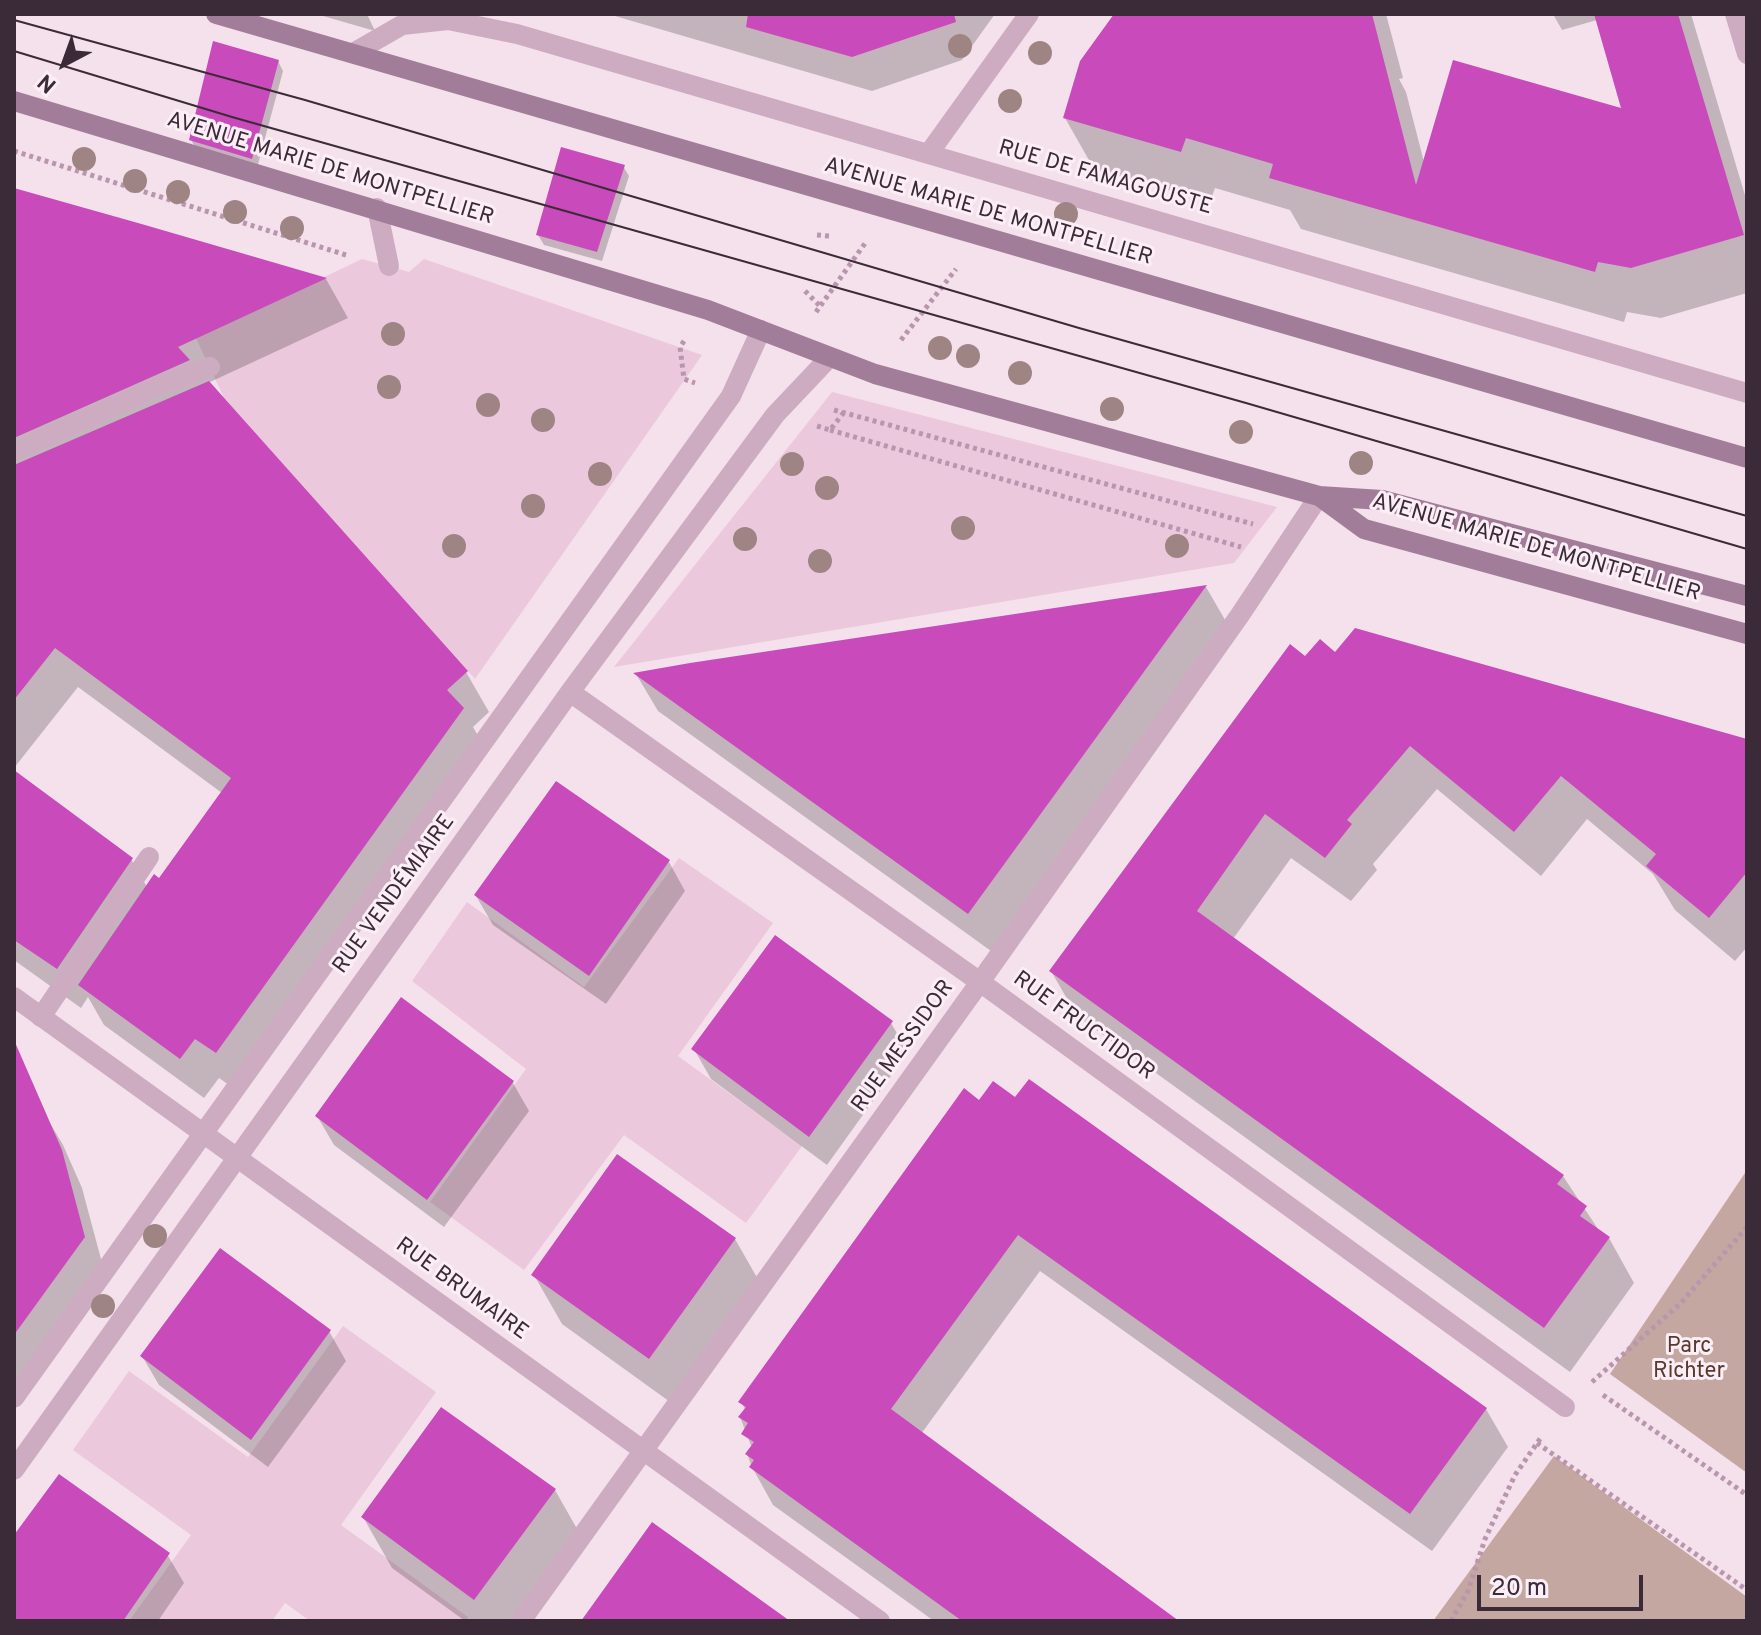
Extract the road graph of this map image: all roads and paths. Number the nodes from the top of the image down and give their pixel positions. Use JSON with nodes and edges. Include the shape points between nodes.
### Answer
{"nodes":[{"id":1,"x":216,"y":14,"type":"edge"},
{"id":2,"x":1029,"y":14,"type":"edge"},
{"id":3,"x":1735,"y":14,"type":"edge"},
{"id":4,"x":447,"y":17,"type":"edge"},
{"id":5,"x":355,"y":52,"type":"junction"},
{"id":6,"x":1747,"y":54,"type":"edge"},
{"id":7,"x":14,"y":101,"type":"edge"},
{"id":8,"x":14,"y":151,"type":"edge"},
{"id":9,"x":929,"y":153,"type":"junction"},
{"id":10,"x":377,"y":208,"type":"junction"},
{"id":11,"x":889,"y":210,"type":"junction"},
{"id":12,"x":350,"y":256,"type":"dead end"},
{"id":13,"x":389,"y":266,"type":"dead end"},
{"id":14,"x":805,"y":291,"type":"dead end"},
{"id":15,"x":820,"y":306,"type":"junction"},
{"id":16,"x":708,"y":310,"type":"junction"},
{"id":17,"x":810,"y":320,"type":"dead end"},
{"id":18,"x":761,"y":330,"type":"junction"},
{"id":19,"x":680,"y":347,"type":"dead end"},
{"id":20,"x":828,"y":359,"type":"junction"},
{"id":21,"x":210,"y":367,"type":"dead end"},
{"id":22,"x":1747,"y":393,"type":"edge"},
{"id":23,"x":830,"y":430,"type":"dead end"},
{"id":24,"x":14,"y":452,"type":"edge"},
{"id":25,"x":1747,"y":458,"type":"edge"},
{"id":26,"x":1319,"y":496,"type":"junction"},
{"id":27,"x":1274,"y":563,"type":"junction"},
{"id":28,"x":1747,"y":596,"type":"edge"},
{"id":29,"x":1747,"y":634,"type":"edge"},
{"id":30,"x":570,"y":692,"type":"junction"},
{"id":31,"x":149,"y":857,"type":"dead end"},
{"id":32,"x":980,"y":982,"type":"junction"},
{"id":33,"x":14,"y":997,"type":"edge"},
{"id":34,"x":41,"y":1017,"type":"junction"},
{"id":35,"x":202,"y":1135,"type":"junction"},
{"id":36,"x":235,"y":1158,"type":"junction"},
{"id":37,"x":1747,"y":1227,"type":"edge"},
{"id":38,"x":14,"y":1398,"type":"edge"},
{"id":39,"x":1565,"y":1407,"type":"joint"},
{"id":40,"x":1537,"y":1443,"type":"junction"},
{"id":41,"x":642,"y":1449,"type":"junction"},
{"id":42,"x":14,"y":1470,"type":"edge"},
{"id":43,"x":1747,"y":1495,"type":"edge"},
{"id":44,"x":1747,"y":1590,"type":"edge"},
{"id":45,"x":521,"y":1621,"type":"edge"},
{"id":46,"x":880,"y":1621,"type":"edge"},
{"id":47,"x":1451,"y":1621,"type":"edge"}],
"edges":[{"from":1,"to":5,"type":"main road","name":"AVENUE MARIE DE MONTPELLIER"},
{"from":2,"to":9,"type":"street"},
{"from":3,"to":6,"type":"street"},
{"from":4,"to":5,"type":"street","name":"RUE DE FAMAGOUSTE","via":[[402,25]]},
{"from":4,"to":9,"type":"street","name":"RUE DE FAMAGOUSTE"},
{"from":5,"to":11,"type":"main road","name":"AVENUE MARIE DE MONTPELLIER"},
{"from":7,"to":10,"type":"main road","name":"AVENUE MARIE DE MONTPELLIER"},
{"from":8,"to":12,"type":"path"},
{"from":9,"to":22,"type":"street","name":"RUE DE FAMAGOUSTE"},
{"from":10,"to":13,"type":"street"},
{"from":10,"to":16,"type":"main road","name":"AVENUE MARIE DE MONTPELLIER"},
{"from":11,"to":15,"type":"path"},
{"from":11,"to":25,"type":"main road","name":"AVENUE MARIE DE MONTPELLIER"},
{"from":14,"to":15,"type":"path"},
{"from":15,"to":17,"type":"path"},
{"from":16,"to":18,"type":"main road","name":"AVENUE MARIE DE MONTPELLIER"},
{"from":16,"to":19,"type":"path"},
{"from":18,"to":20,"type":"main road","name":"AVENUE MARIE DE MONTPELLIER"},
{"from":18,"to":35,"type":"street","name":"RUE VENDÉMIAIRE","via":[[731,396]]},
{"from":20,"to":26,"type":"main road","name":"AVENUE MARIE DE MONTPELLIER"},
{"from":20,"to":30,"type":"street","name":"RUE VENDÉMIAIRE","via":[[775,415]]},
{"from":21,"to":24,"type":"street"},
{"from":23,"to":27,"type":"path","via":[[1246,549]]},
{"from":26,"to":27,"type":"street","name":"RUE MESSIDOR"},
{"from":26,"to":28,"type":"main road","name":"AVENUE MARIE DE MONTPELLIER","via":[[1382,500]]},
{"from":26,"to":29,"type":"main road","name":"AVENUE MARIE DE MONTPELLIER","via":[[1364,529]]},
{"from":27,"to":32,"type":"street","name":"RUE MESSIDOR"},
{"from":30,"to":32,"type":"street","name":"RUE FRUCTIDOR"},
{"from":30,"to":36,"type":"street","name":"RUE VENDÉMIAIRE"},
{"from":31,"to":34,"type":"street"},
{"from":32,"to":39,"type":"street","name":"RUE FRUCTIDOR"},
{"from":32,"to":41,"type":"street","name":"RUE MESSIDOR"},
{"from":33,"to":34,"type":"street","name":"RUE BRUMAIRE"},
{"from":34,"to":35,"type":"street","name":"RUE BRUMAIRE"},
{"from":35,"to":36,"type":"street","name":"RUE BRUMAIRE"},
{"from":35,"to":38,"type":"street","name":"RUE VENDÉMIAIRE"},
{"from":36,"to":41,"type":"street","name":"RUE BRUMAIRE"},
{"from":36,"to":42,"type":"street","name":"RUE VENDÉMIAIRE"},
{"from":37,"to":43,"type":"path","via":[[1681,1303],[1589,1385]]},
{"from":39,"to":40,"type":"path"},
{"from":40,"to":44,"type":"path"},
{"from":40,"to":47,"type":"path","via":[[1515,1475]]},
{"from":41,"to":45,"type":"street","name":"RUE MESSIDOR"},
{"from":41,"to":46,"type":"street","name":"RUE BRUMAIRE"}]}
